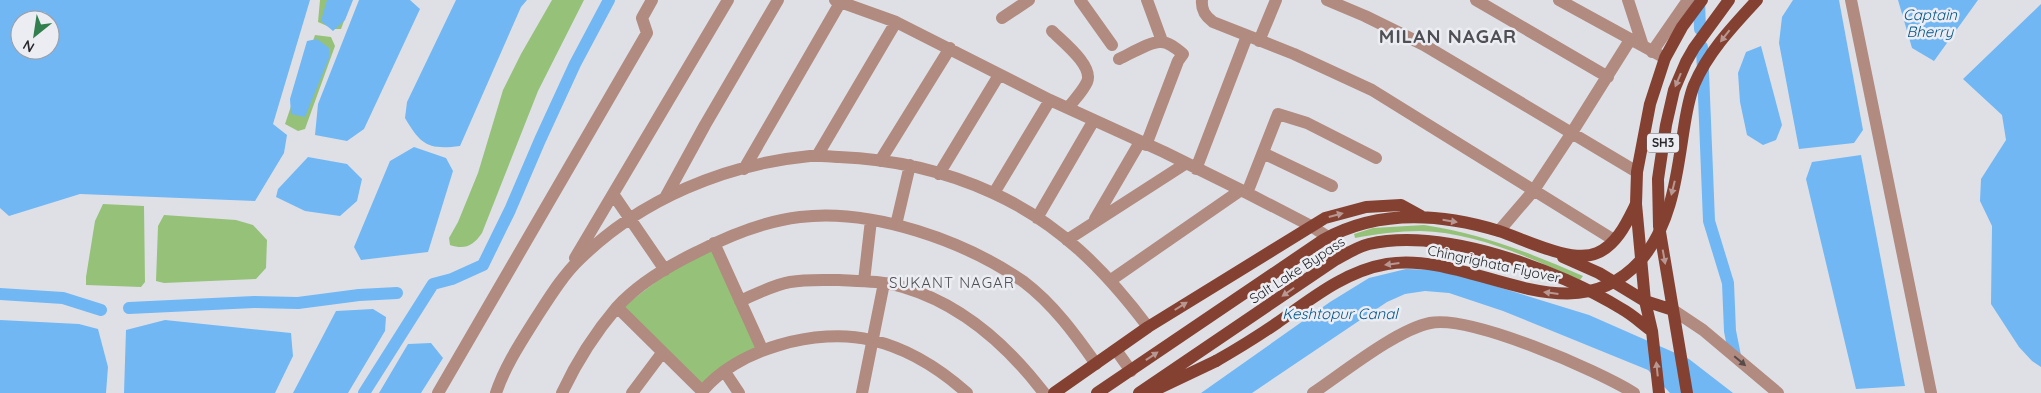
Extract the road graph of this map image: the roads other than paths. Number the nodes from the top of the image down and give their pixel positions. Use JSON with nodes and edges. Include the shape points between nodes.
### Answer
{"nodes":[{"id":1,"x":652,"y":0,"type":"edge"},
{"id":2,"x":728,"y":0,"type":"edge"},
{"id":3,"x":778,"y":0,"type":"edge"},
{"id":4,"x":1029,"y":0,"type":"edge"},
{"id":5,"x":1080,"y":0,"type":"edge"},
{"id":6,"x":1147,"y":0,"type":"edge"},
{"id":7,"x":1202,"y":0,"type":"edge"},
{"id":8,"x":1276,"y":0,"type":"edge"},
{"id":9,"x":1327,"y":0,"type":"edge"},
{"id":10,"x":1476,"y":0,"type":"edge"},
{"id":11,"x":1559,"y":0,"type":"edge"},
{"id":12,"x":1628,"y":0,"type":"edge"},
{"id":13,"x":1688,"y":0,"type":"edge"},
{"id":14,"x":1702,"y":0,"type":"edge"},
{"id":15,"x":1757,"y":0,"type":"edge"},
{"id":16,"x":1851,"y":0,"type":"edge"},
{"id":17,"x":838,"y":1,"type":"edge"},
{"id":18,"x":1725,"y":4,"type":"edge"},
{"id":19,"x":1002,"y":18,"type":"dead end"},
{"id":20,"x":896,"y":22,"type":"junction"},
{"id":21,"x":1679,"y":23,"type":"junction"},
{"id":22,"x":1052,"y":31,"type":"dead end"},
{"id":23,"x":1247,"y":36,"type":"junction"},
{"id":24,"x":1630,"y":40,"type":"junction"},
{"id":25,"x":1260,"y":41,"type":"junction"},
{"id":26,"x":1162,"y":42,"type":"junction"},
{"id":27,"x":1112,"y":44,"type":"dead end"},
{"id":28,"x":950,"y":48,"type":"junction"},
{"id":29,"x":1648,"y":49,"type":"junction"},
{"id":30,"x":1665,"y":58,"type":"junction"},
{"id":31,"x":1119,"y":59,"type":"dead end"},
{"id":32,"x":999,"y":75,"type":"junction"},
{"id":33,"x":1608,"y":77,"type":"junction"},
{"id":34,"x":1050,"y":100,"type":"junction"},
{"id":35,"x":1068,"y":108,"type":"junction"},
{"id":36,"x":1094,"y":120,"type":"junction"},
{"id":37,"x":1571,"y":134,"type":"junction"},
{"id":38,"x":1143,"y":143,"type":"junction"},
{"id":39,"x":1263,"y":153,"type":"junction"},
{"id":40,"x":818,"y":156,"type":"junction"},
{"id":41,"x":1376,"y":158,"type":"dead end"},
{"id":42,"x":880,"y":161,"type":"junction"},
{"id":43,"x":910,"y":165,"type":"junction"},
{"id":44,"x":1191,"y":166,"type":"junction"},
{"id":45,"x":744,"y":169,"type":"junction"},
{"id":46,"x":1636,"y":172,"type":"junction"},
{"id":47,"x":939,"y":174,"type":"junction"},
{"id":48,"x":1332,"y":186,"type":"dead end"},
{"id":49,"x":1534,"y":190,"type":"junction"},
{"id":50,"x":1244,"y":192,"type":"junction"},
{"id":51,"x":994,"y":193,"type":"junction"},
{"id":52,"x":613,"y":194,"type":"junction"},
{"id":53,"x":665,"y":198,"type":"junction"},
{"id":54,"x":1636,"y":204,"type":"junction"},
{"id":55,"x":1037,"y":218,"type":"junction"},
{"id":56,"x":1424,"y":218,"type":"junction"},
{"id":57,"x":631,"y":219,"type":"junction"},
{"id":58,"x":871,"y":220,"type":"junction"},
{"id":59,"x":1093,"y":223,"type":"junction"},
{"id":60,"x":896,"y":225,"type":"junction"},
{"id":61,"x":1311,"y":226,"type":"junction"},
{"id":62,"x":1499,"y":231,"type":"junction"},
{"id":63,"x":1328,"y":237,"type":"junction"},
{"id":64,"x":1067,"y":240,"type":"junction"},
{"id":65,"x":1614,"y":240,"type":"junction"},
{"id":66,"x":714,"y":243,"type":"junction"},
{"id":67,"x":1538,"y":247,"type":"junction"},
{"id":68,"x":1346,"y":254,"type":"junction"},
{"id":69,"x":665,"y":270,"type":"junction"},
{"id":70,"x":563,"y":279,"type":"junction"},
{"id":71,"x":1111,"y":280,"type":"junction"},
{"id":72,"x":864,"y":281,"type":"junction"},
{"id":73,"x":884,"y":283,"type":"junction"},
{"id":74,"x":1645,"y":301,"type":"junction"},
{"id":75,"x":740,"y":302,"type":"junction"},
{"id":76,"x":617,"y":307,"type":"junction"},
{"id":77,"x":1673,"y":310,"type":"junction"},
{"id":78,"x":1148,"y":327,"type":"junction"},
{"id":79,"x":1703,"y":330,"type":"junction"},
{"id":80,"x":1652,"y":331,"type":"junction"},
{"id":81,"x":1676,"y":331,"type":"junction"},
{"id":82,"x":873,"y":340,"type":"junction"},
{"id":83,"x":762,"y":349,"type":"junction"},
{"id":84,"x":1116,"y":350,"type":"junction"},
{"id":85,"x":662,"y":353,"type":"junction"},
{"id":86,"x":1096,"y":364,"type":"junction"},
{"id":87,"x":1131,"y":371,"type":"junction"},
{"id":88,"x":725,"y":372,"type":"junction"},
{"id":89,"x":702,"y":392,"type":"edge"},
{"id":90,"x":438,"y":393,"type":"edge"},
{"id":91,"x":496,"y":393,"type":"edge"},
{"id":92,"x":562,"y":393,"type":"edge"},
{"id":93,"x":632,"y":393,"type":"edge"},
{"id":94,"x":739,"y":393,"type":"edge"},
{"id":95,"x":862,"y":393,"type":"edge"},
{"id":96,"x":967,"y":393,"type":"edge"},
{"id":97,"x":1044,"y":393,"type":"edge"},
{"id":98,"x":1054,"y":393,"type":"edge"},
{"id":99,"x":1097,"y":393,"type":"edge"},
{"id":100,"x":1139,"y":393,"type":"edge"},
{"id":101,"x":1150,"y":393,"type":"edge"},
{"id":102,"x":1313,"y":393,"type":"edge"},
{"id":103,"x":1634,"y":393,"type":"edge"},
{"id":104,"x":1659,"y":393,"type":"edge"},
{"id":105,"x":1687,"y":393,"type":"edge"},
{"id":106,"x":1778,"y":393,"type":"edge"},
{"id":107,"x":1930,"y":393,"type":"edge"}],
"edges":[{"from":1,"to":90,"type":"street","via":[[642,18],[647,33]]},
{"from":2,"to":52,"type":"street"},
{"from":3,"to":53,"type":"street"},
{"from":4,"to":19,"type":"street"},
{"from":5,"to":27,"type":"street"},
{"from":6,"to":26,"type":"street"},
{"from":7,"to":23,"type":"street","via":[[1206,17]]},
{"from":8,"to":25,"type":"street"},
{"from":9,"to":37,"type":"street","via":[[1424,45]]},
{"from":10,"to":33,"type":"street"},
{"from":11,"to":24,"type":"street"},
{"from":12,"to":29,"type":"street"},
{"from":13,"to":21,"type":"street"},
{"from":14,"to":21,"type":"main road","number":"SH3"},
{"from":15,"to":101,"type":"main road","name":"Chingrighata Flyover","one_way":true,"bridge":true,"via":[[1729,30],[1701,71],[1689,100],[1674,187],[1662,224],[1648,251],[1619,279],[1580,293],[1562,294],[1521,288],[1448,267],[1387,264],[1353,274],[1329,287],[1216,361]]},
{"from":16,"to":107,"type":"street"},
{"from":17,"to":20,"type":"street"},
{"from":17,"to":45,"type":"street"},
{"from":18,"to":77,"type":"main road","number":"SH3","one_way":true,"via":[[1686,62],[1674,90],[1661,154],[1659,226]]},
{"from":20,"to":28,"type":"street"},
{"from":20,"to":40,"type":"street"},
{"from":21,"to":29,"type":"street"},
{"from":21,"to":30,"type":"main road","number":"SH3"},
{"from":22,"to":35,"type":"street","via":[[1081,60],[1089,75],[1088,82]]},
{"from":23,"to":25,"type":"street"},
{"from":23,"to":44,"type":"street"},
{"from":24,"to":29,"type":"street"},
{"from":24,"to":33,"type":"street"},
{"from":25,"to":49,"type":"street","via":[[1372,90]]},
{"from":26,"to":31,"type":"street"},
{"from":26,"to":38,"type":"street","via":[[1183,54]]},
{"from":28,"to":32,"type":"street"},
{"from":28,"to":42,"type":"street"},
{"from":29,"to":30,"type":"street"},
{"from":30,"to":46,"type":"main road","number":"SH3","via":[[1650,104]]},
{"from":32,"to":34,"type":"street"},
{"from":32,"to":47,"type":"street"},
{"from":33,"to":37,"type":"street"},
{"from":34,"to":35,"type":"street"},
{"from":34,"to":51,"type":"street"},
{"from":35,"to":36,"type":"street"},
{"from":36,"to":38,"type":"street"},
{"from":36,"to":55,"type":"street"},
{"from":37,"to":46,"type":"street"},
{"from":37,"to":49,"type":"street"},
{"from":38,"to":44,"type":"street"},
{"from":38,"to":59,"type":"street"},
{"from":39,"to":41,"type":"street","via":[[1278,114],[1307,123]]},
{"from":39,"to":48,"type":"street"},
{"from":39,"to":50,"type":"street"},
{"from":40,"to":42,"type":"street"},
{"from":40,"to":45,"type":"street"},
{"from":42,"to":43,"type":"street"},
{"from":43,"to":47,"type":"street"},
{"from":43,"to":60,"type":"street"},
{"from":44,"to":50,"type":"street"},
{"from":44,"to":59,"type":"street"},
{"from":45,"to":53,"type":"street","via":[[713,177]]},
{"from":46,"to":54,"type":"main road","number":"SH3"},
{"from":47,"to":51,"type":"street"},
{"from":49,"to":62,"type":"street"},
{"from":49,"to":65,"type":"street"},
{"from":50,"to":61,"type":"street"},
{"from":50,"to":71,"type":"street"},
{"from":51,"to":55,"type":"street"},
{"from":52,"to":57,"type":"street"},
{"from":52,"to":70,"type":"street"},
{"from":53,"to":57,"type":"street"},
{"from":54,"to":65,"type":"main road","name":"Salt Lake Bypass","via":[[1623,231]]},
{"from":54,"to":74,"type":"main road","number":"SH3"},
{"from":55,"to":64,"type":"street"},
{"from":61,"to":56,"type":"main road","name":"Salt Lake Bypass","one_way":true,"via":[[1325,218],[1366,207],[1401,206]]},
{"from":56,"to":62,"type":"main road","name":"Salt Lake Bypass","one_way":true},
{"from":56,"to":63,"type":"main road","name":"Salt Lake Bypass","via":[[1401,217],[1364,222]]},
{"from":57,"to":69,"type":"street"},
{"from":57,"to":70,"type":"street","via":[[579,259]]},
{"from":58,"to":60,"type":"street"},
{"from":58,"to":66,"type":"street","via":[[800,217]]},
{"from":58,"to":72,"type":"street"},
{"from":59,"to":64,"type":"street"},
{"from":60,"to":86,"type":"street","via":[[956,245],[1024,283],[1063,320]]},
{"from":61,"to":63,"type":"street"},
{"from":78,"to":61,"type":"main road","name":"Salt Lake Bypass","one_way":true},
{"from":62,"to":67,"type":"main road","name":"Salt Lake Bypass"},
{"from":63,"to":68,"type":"street"},
{"from":87,"to":63,"type":"main road","name":"Salt Lake Bypass","one_way":true},
{"from":64,"to":71,"type":"street"},
{"from":65,"to":67,"type":"main road","name":"Salt Lake Bypass","via":[[1596,254],[1585,256]]},
{"from":66,"to":69,"type":"street"},
{"from":66,"to":75,"type":"street"},
{"from":67,"to":74,"type":"main road","via":[[1599,273]]},
{"from":68,"to":80,"type":"main road","name":"Salt Lake Bypass","via":[[1369,244],[1408,240],[1482,250],[1589,292],[1624,310]]},
{"from":68,"to":100,"type":"main road","name":"Salt Lake Bypass","one_way":true},
{"from":69,"to":76,"type":"street","via":[[634,290]]},
{"from":70,"to":91,"type":"street","via":[[514,352]]},
{"from":71,"to":78,"type":"street"},
{"from":72,"to":73,"type":"street"},
{"from":72,"to":75,"type":"street","via":[[789,282]]},
{"from":73,"to":82,"type":"street"},
{"from":73,"to":97,"type":"street","via":[[924,295],[983,330],[1007,349]]},
{"from":74,"to":77,"type":"main road"},
{"from":74,"to":80,"type":"main road","number":"SH3"},
{"from":75,"to":83,"type":"street"},
{"from":76,"to":85,"type":"street"},
{"from":76,"to":92,"type":"street","via":[[585,351]]},
{"from":77,"to":79,"type":"street"},
{"from":77,"to":81,"type":"main road","number":"SH3"},
{"from":78,"to":84,"type":"main road","name":"Salt Lake Bypass"},
{"from":79,"to":81,"type":"street"},
{"from":79,"to":106,"type":"street","one_way":true},
{"from":80,"to":81,"type":"main road"},
{"from":104,"to":80,"type":"main road","number":"SH3","one_way":true},
{"from":81,"to":105,"type":"main road","number":"SH3"},
{"from":82,"to":83,"type":"street","via":[[816,337]]},
{"from":82,"to":95,"type":"street"},
{"from":82,"to":96,"type":"street","via":[[919,358]]},
{"from":83,"to":88,"type":"street"},
{"from":84,"to":86,"type":"main road","name":"Salt Lake Bypass"},
{"from":84,"to":87,"type":"street"},
{"from":85,"to":89,"type":"street"},
{"from":85,"to":93,"type":"street"},
{"from":86,"to":98,"type":"main road","name":"Salt Lake Bypass"},
{"from":87,"to":99,"type":"main road","name":"Salt Lake Bypass"},
{"from":88,"to":89,"type":"street"},
{"from":88,"to":94,"type":"street"},
{"from":102,"to":103,"type":"street","via":[[1402,334],[1431,323],[1445,322],[1480,328],[1524,343],[1603,376]]}]}
